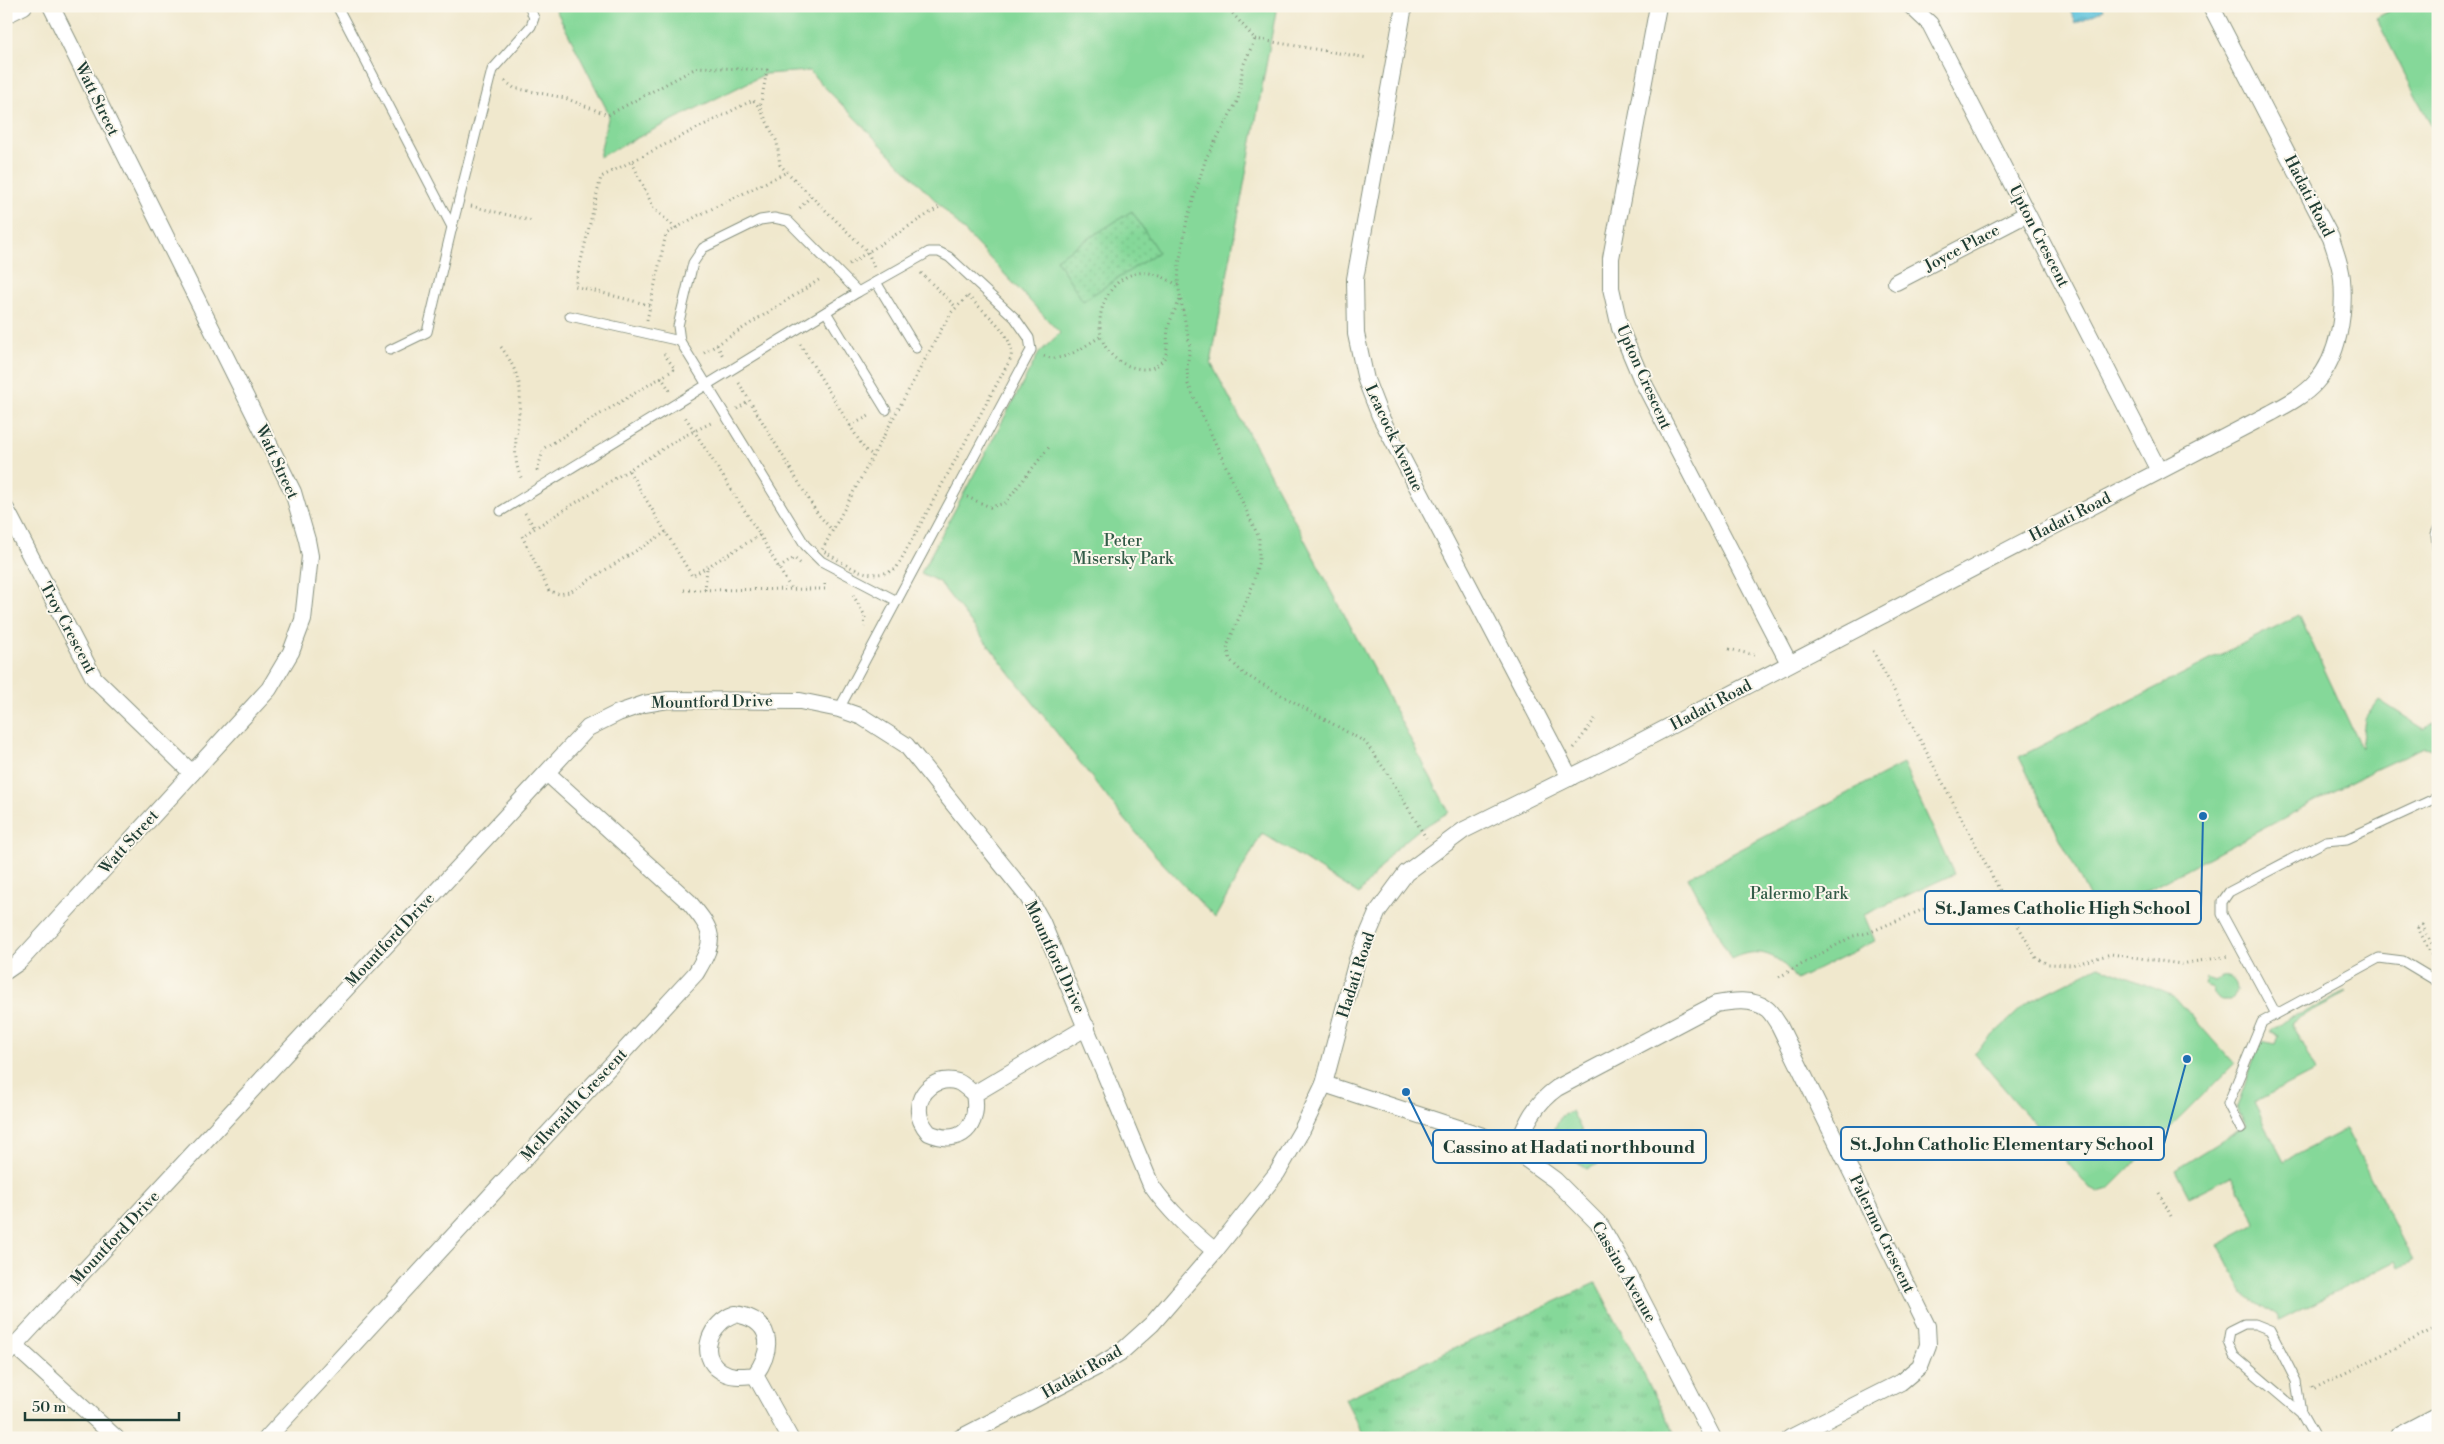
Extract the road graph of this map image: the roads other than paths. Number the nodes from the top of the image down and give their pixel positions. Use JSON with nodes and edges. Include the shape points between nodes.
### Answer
{"nodes":[{"id":1,"x":24,"y":6,"type":"edge"},
{"id":2,"x":51,"y":6,"type":"edge"},
{"id":3,"x":338,"y":6,"type":"edge"},
{"id":4,"x":529,"y":6,"type":"edge"},
{"id":5,"x":1404,"y":6,"type":"edge"},
{"id":6,"x":1658,"y":6,"type":"edge"},
{"id":7,"x":1911,"y":6,"type":"edge"},
{"id":8,"x":2211,"y":6,"type":"edge"},
{"id":9,"x":6,"y":15,"type":"edge"},
{"id":10,"x":2027,"y":214,"type":"junction"},
{"id":11,"x":452,"y":227,"type":"junction"},
{"id":12,"x":876,"y":282,"type":"junction"},
{"id":13,"x":1896,"y":282,"type":"dead end"},
{"id":14,"x":858,"y":292,"type":"junction"},
{"id":15,"x":826,"y":312,"type":"junction"},
{"id":16,"x":570,"y":316,"type":"dead end"},
{"id":17,"x":680,"y":341,"type":"junction"},
{"id":18,"x":916,"y":348,"type":"dead end"},
{"id":19,"x":390,"y":350,"type":"dead end"},
{"id":20,"x":707,"y":385,"type":"junction"},
{"id":21,"x":886,"y":410,"type":"dead end"},
{"id":22,"x":2159,"y":471,"type":"junction"},
{"id":23,"x":6,"y":509,"type":"edge"},
{"id":24,"x":501,"y":511,"type":"dead end"},
{"id":25,"x":2438,"y":529,"type":"edge"},
{"id":26,"x":2438,"y":557,"type":"edge"},
{"id":27,"x":897,"y":601,"type":"junction"},
{"id":28,"x":1789,"y":663,"type":"junction"},
{"id":29,"x":839,"y":709,"type":"junction"},
{"id":30,"x":192,"y":773,"type":"junction"},
{"id":31,"x":547,"y":773,"type":"junction"},
{"id":32,"x":1570,"y":778,"type":"junction"},
{"id":33,"x":2438,"y":797,"type":"edge"},
{"id":34,"x":6,"y":971,"type":"edge"},
{"id":35,"x":2438,"y":982,"type":"edge"},
{"id":36,"x":2276,"y":1014,"type":"junction"},
{"id":37,"x":1087,"y":1027,"type":"junction"},
{"id":38,"x":1324,"y":1084,"type":"junction"},
{"id":39,"x":974,"y":1094,"type":"dead end"},
{"id":40,"x":2241,"y":1129,"type":"dead end"},
{"id":41,"x":1515,"y":1151,"type":"junction"},
{"id":42,"x":1215,"y":1251,"type":"junction"},
{"id":43,"x":11,"y":1350,"type":"edge"},
{"id":44,"x":755,"y":1375,"type":"dead end"},
{"id":45,"x":2301,"y":1413,"type":"junction"},
{"id":46,"x":2438,"y":1419,"type":"edge"},
{"id":47,"x":116,"y":1438,"type":"edge"},
{"id":48,"x":267,"y":1438,"type":"edge"},
{"id":49,"x":790,"y":1438,"type":"edge"},
{"id":50,"x":960,"y":1438,"type":"edge"},
{"id":51,"x":1713,"y":1438,"type":"edge"},
{"id":52,"x":1790,"y":1438,"type":"edge"},
{"id":53,"x":2315,"y":1438,"type":"edge"},
{"id":54,"x":2402,"y":1438,"type":"edge"}],
"edges":[{"from":1,"to":9,"type":"street"},
{"from":2,"to":30,"type":"street","name":"Watt Street","via":[[293,492],[307,540],[310,566],[303,620],[291,652],[269,688]]},
{"from":3,"to":11,"type":"lane"},
{"from":4,"to":11,"type":"lane","via":[[534,18],[531,26],[492,70]]},
{"from":5,"to":32,"type":"street","name":"Leacock Avenue","via":[[1354,279],[1356,334],[1366,380],[1380,416]]},
{"from":6,"to":28,"type":"street","name":"Upton Crescent","via":[[1611,258],[1611,288],[1620,328],[1641,378]]},
{"from":7,"to":10,"type":"street","name":"Upton Crescent","via":[[1930,24]]},
{"from":8,"to":22,"type":"street","name":"Hadati Road","via":[[2331,238],[2342,278],[2343,318],[2334,351],[2316,382],[2285,406]]},
{"from":10,"to":13,"type":"street","name":"Joyce Place"},
{"from":10,"to":22,"type":"street","name":"Upton Crescent"},
{"from":11,"to":19,"type":"lane","via":[[427,332]]},
{"from":12,"to":14,"type":"lane"},
{"from":12,"to":18,"type":"lane"},
{"from":12,"to":27,"type":"lane","via":[[929,252],[949,256],[1015,318],[1029,338],[1031,350]]},
{"from":14,"to":15,"type":"lane"},
{"from":14,"to":17,"type":"lane","via":[[788,221],[760,220],[703,248],[693,263],[678,326]]},
{"from":15,"to":20,"type":"lane"},
{"from":15,"to":21,"type":"lane"},
{"from":16,"to":17,"type":"lane"},
{"from":17,"to":20,"type":"lane"},
{"from":20,"to":24,"type":"lane"},
{"from":20,"to":27,"type":"lane","via":[[806,545],[821,561]]},
{"from":22,"to":28,"type":"street","name":"Hadati Road"},
{"from":23,"to":30,"type":"street","name":"Troy Crescent","via":[[94,678]]},
{"from":25,"to":26,"type":"lane"},
{"from":27,"to":29,"type":"lane"},
{"from":28,"to":32,"type":"street","name":"Hadati Road"},
{"from":29,"to":31,"type":"street","name":"Mountford Drive","via":[[800,701],[668,700],[644,704],[588,728]]},
{"from":29,"to":37,"type":"street","name":"Mountford Drive","via":[[862,717],[906,745],[1028,897]]},
{"from":30,"to":34,"type":"street","name":"Watt Street","via":[[19,962]]},
{"from":31,"to":43,"type":"street","name":"Mountford Drive"},
{"from":31,"to":48,"type":"street","name":"McIlwraith Crescent","via":[[688,902],[708,926],[710,951],[696,973]]},
{"from":32,"to":38,"type":"street","name":"Hadati Road","via":[[1464,830],[1406,873],[1378,911],[1357,960]]},
{"from":33,"to":36,"type":"lane","via":[[2347,839],[2326,841],[2229,892],[2222,902],[2222,914]]},
{"from":35,"to":36,"type":"lane","via":[[2402,961],[2379,958]]},
{"from":36,"to":40,"type":"lane","via":[[2262,1022],[2228,1104]]},
{"from":37,"to":39,"type":"street"},
{"from":37,"to":42,"type":"street","name":"Mountford Drive","via":[[1151,1185],[1184,1225]]},
{"from":38,"to":41,"type":"street","name":"Cassino Avenue","via":[[1480,1135]]},
{"from":38,"to":42,"type":"street","name":"Hadati Road","via":[[1276,1173]]},
{"from":41,"to":51,"type":"street","name":"Cassino Avenue","via":[[1555,1180],[1601,1226]]},
{"from":41,"to":52,"type":"street","name":"Palermo Crescent","via":[[1529,1118],[1542,1099],[1557,1088],[1716,1004],[1748,1002],[1767,1009],[1779,1026],[1927,1326],[1928,1345],[1920,1366],[1901,1382]]},
{"from":42,"to":50,"type":"street","name":"Hadati Road","via":[[1152,1324],[1121,1352]]},
{"from":43,"to":47,"type":"street"},
{"from":44,"to":49,"type":"street"},
{"from":45,"to":45,"type":"lane","via":[[2296,1381],[2270,1330],[2244,1324],[2230,1332],[2228,1342],[2234,1356]]},
{"from":45,"to":53,"type":"lane"},
{"from":46,"to":54,"type":"main road"}]}
